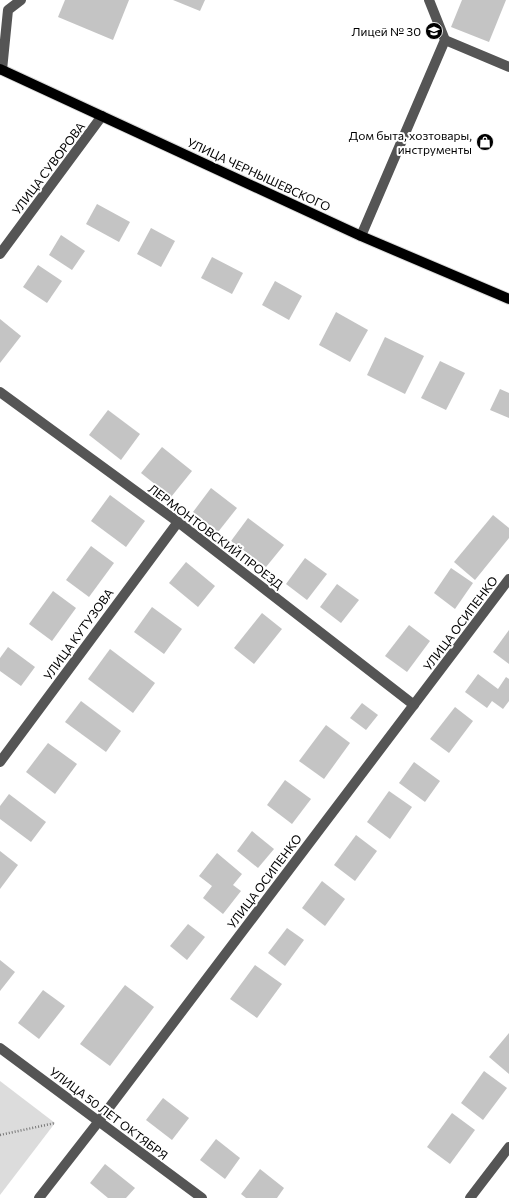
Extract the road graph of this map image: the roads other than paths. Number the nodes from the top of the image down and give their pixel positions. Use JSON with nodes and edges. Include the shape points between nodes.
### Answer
{"nodes":[{"id":1,"x":21,"y":0,"type":"edge"},
{"id":2,"x":429,"y":0,"type":"edge"},
{"id":3,"x":445,"y":40,"type":"junction"},
{"id":4,"x":509,"y":67,"type":"edge"},
{"id":5,"x":1,"y":69,"type":"edge"},
{"id":6,"x":102,"y":116,"type":"junction"},
{"id":7,"x":361,"y":236,"type":"junction"},
{"id":8,"x":0,"y":254,"type":"edge"},
{"id":9,"x":509,"y":299,"type":"edge"},
{"id":10,"x":0,"y":392,"type":"edge"},
{"id":11,"x":178,"y":522,"type":"junction"},
{"id":12,"x":509,"y":579,"type":"edge"},
{"id":13,"x":414,"y":705,"type":"junction"},
{"id":14,"x":0,"y":762,"type":"edge"},
{"id":15,"x":0,"y":1048,"type":"edge"},
{"id":16,"x":99,"y":1121,"type":"junction"},
{"id":17,"x":509,"y":1147,"type":"edge"},
{"id":18,"x":39,"y":1198,"type":"edge"},
{"id":19,"x":202,"y":1198,"type":"edge"},
{"id":20,"x":470,"y":1198,"type":"edge"}],
"edges":[{"from":1,"to":5,"type":"street","via":[[8,10]]},
{"from":2,"to":3,"type":"street"},
{"from":3,"to":4,"type":"street"},
{"from":3,"to":7,"type":"street"},
{"from":5,"to":6,"type":"main road","name":"УЛИЦА ЧЕРНЫШЕВСКОГО"},
{"from":6,"to":7,"type":"main road","name":"УЛИЦА ЧЕРНЫШЕВСКОГО"},
{"from":6,"to":8,"type":"street","name":"УЛИЦА СУВОРОВА"},
{"from":7,"to":9,"type":"main road","name":"УЛИЦА ЧЕРНЫШЕВСКОГО"},
{"from":10,"to":11,"type":"street","name":"ЛЕРМОНТОВСКИЙ ПРОЕЗД"},
{"from":11,"to":13,"type":"street","name":"ЛЕРМОНТОВСКИЙ ПРОЕЗД"},
{"from":11,"to":14,"type":"street","name":"УЛИЦА КУТУЗОВА"},
{"from":12,"to":13,"type":"street","name":"УЛИЦА ОСИПЕНКО"},
{"from":13,"to":16,"type":"street","name":"УЛИЦА ОСИПЕНКО"},
{"from":15,"to":16,"type":"street","name":"УЛИЦА 50 ЛЕТ ОКТЯБРЯ"},
{"from":16,"to":18,"type":"street","name":"УЛИЦА ОСИПЕНКО"},
{"from":16,"to":19,"type":"street","name":"УЛИЦА 50 ЛЕТ ОКТЯБРЯ"},
{"from":17,"to":20,"type":"street"}]}
